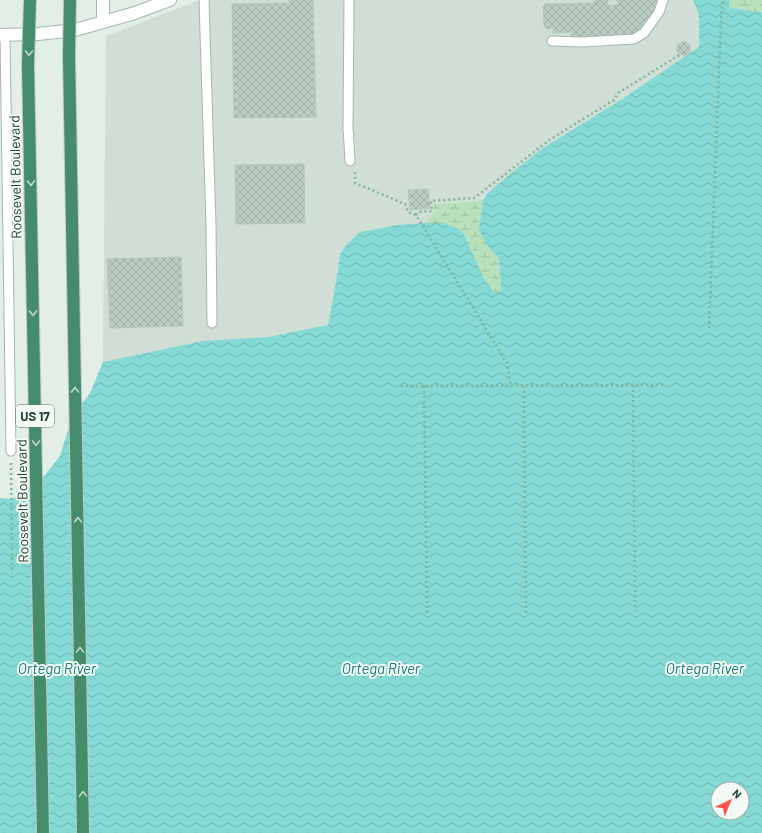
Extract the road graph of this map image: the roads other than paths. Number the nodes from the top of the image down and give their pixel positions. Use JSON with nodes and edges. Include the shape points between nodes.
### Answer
{"nodes":[{"id":1,"x":30,"y":0,"type":"edge"},
{"id":2,"x":70,"y":0,"type":"edge"},
{"id":3,"x":103,"y":0,"type":"edge"},
{"id":4,"x":170,"y":0,"type":"edge"},
{"id":5,"x":204,"y":0,"type":"edge"},
{"id":6,"x":349,"y":0,"type":"edge"},
{"id":7,"x":663,"y":0,"type":"edge"},
{"id":8,"x":103,"y":21,"type":"junction"},
{"id":9,"x":2,"y":35,"type":"edge"},
{"id":10,"x":552,"y":41,"type":"dead end"},
{"id":11,"x":350,"y":161,"type":"dead end"},
{"id":12,"x":212,"y":323,"type":"dead end"},
{"id":13,"x":11,"y":450,"type":"road end"},
{"id":14,"x":43,"y":833,"type":"edge"},
{"id":15,"x":83,"y":833,"type":"edge"}],
"edges":[{"from":1,"to":14,"type":"highway","name":"Roosevelt Boulevard","number":"US 17","one_way":true,"bridge":true,"via":[[28,73]]},
{"from":15,"to":2,"type":"highway","one_way":true,"bridge":true},
{"from":3,"to":8,"type":"street"},
{"from":4,"to":8,"type":"street"},
{"from":5,"to":12,"type":"lane"},
{"from":6,"to":11,"type":"lane"},
{"from":7,"to":10,"type":"lane","via":[[659,12],[644,33],[634,39]]},
{"from":8,"to":9,"type":"street","via":[[75,30]]},
{"from":9,"to":13,"type":"lane"}]}
